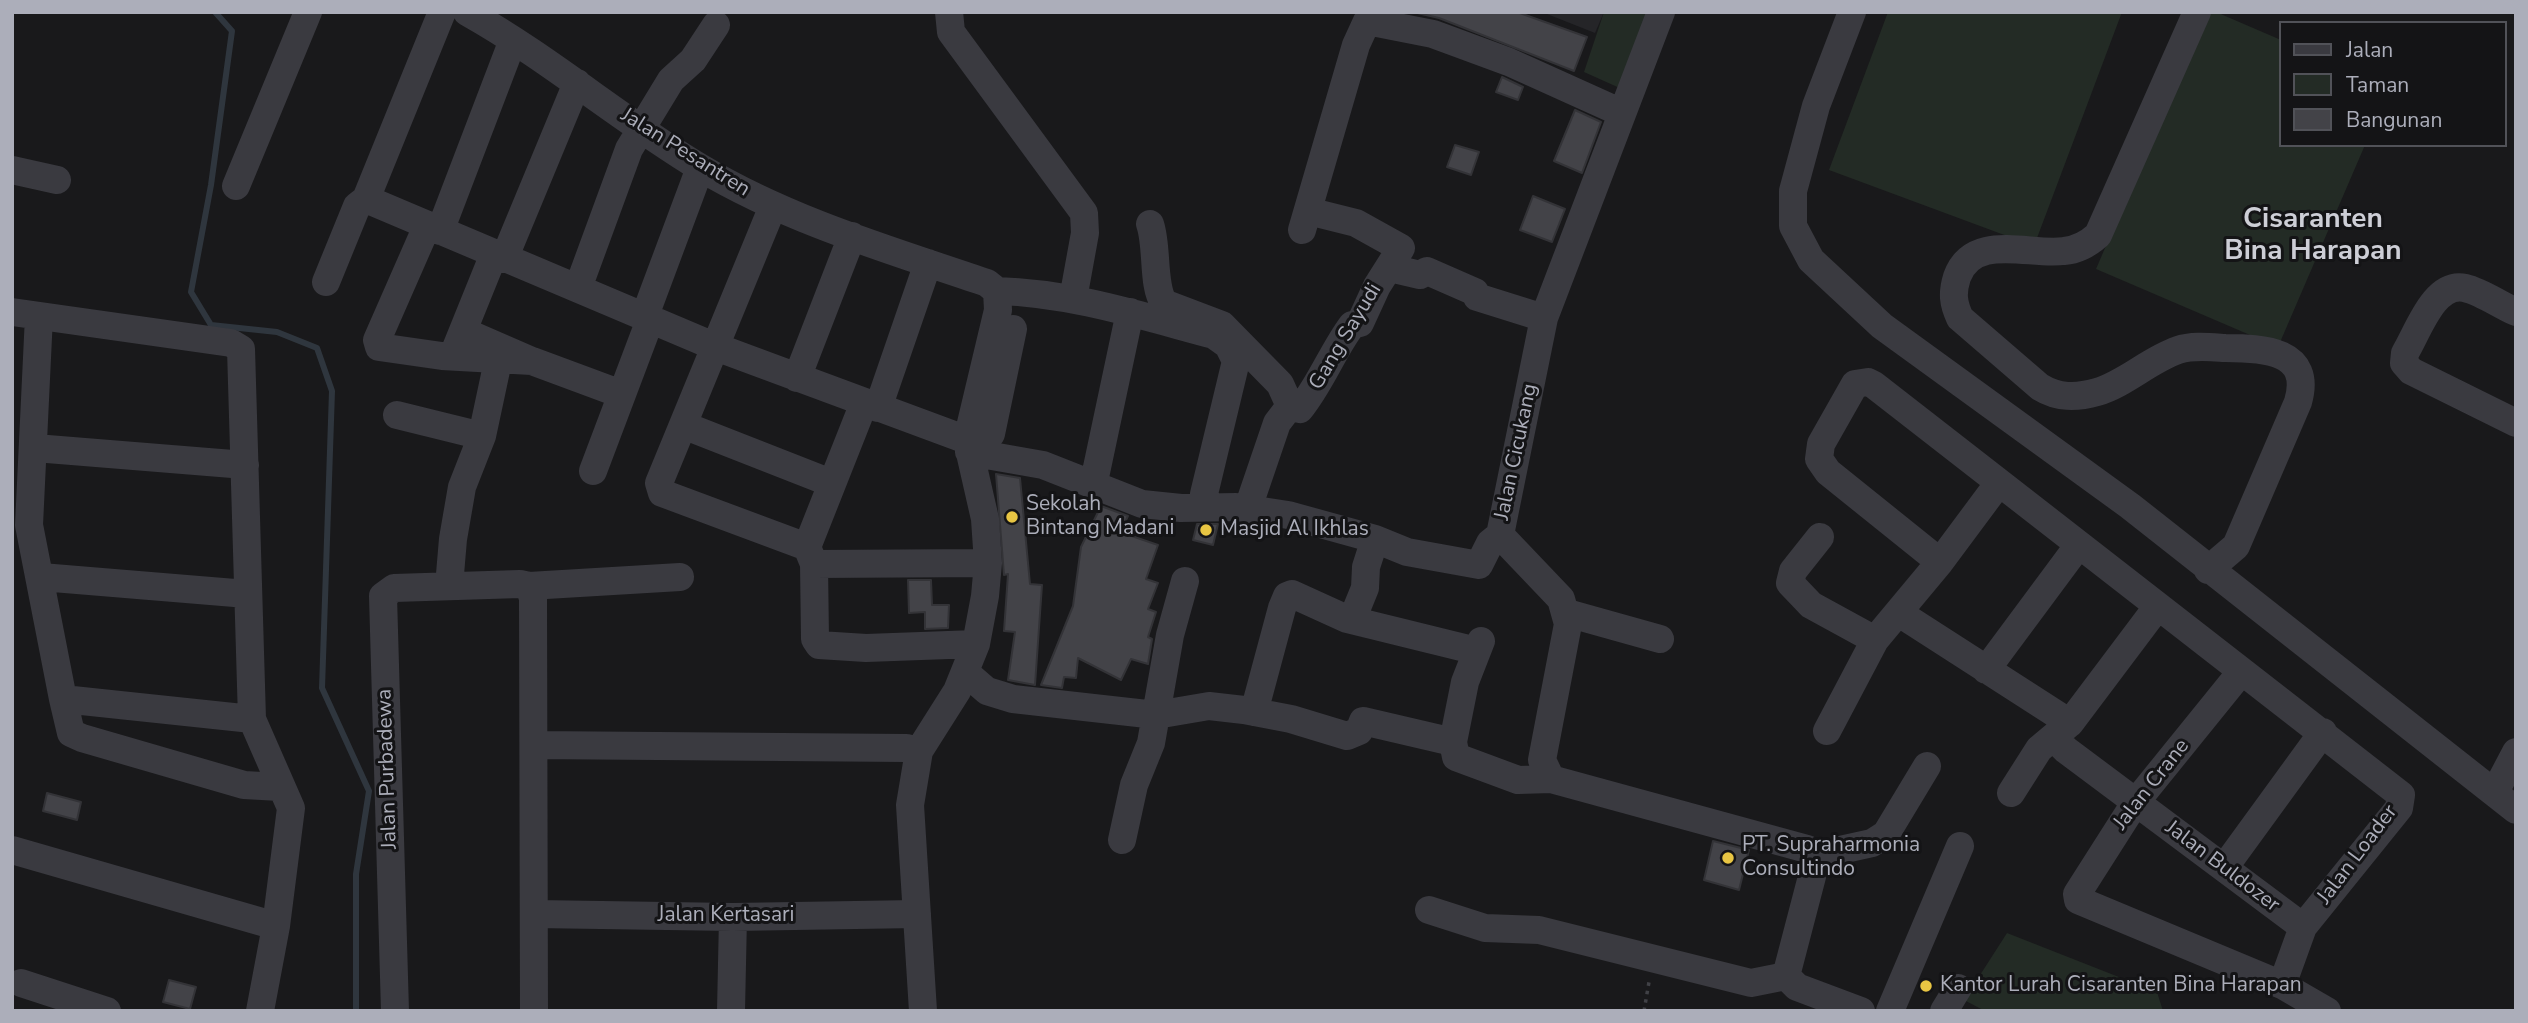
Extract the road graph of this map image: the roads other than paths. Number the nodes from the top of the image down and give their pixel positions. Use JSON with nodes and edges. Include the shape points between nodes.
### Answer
{"nodes":[{"id":1,"x":307,"y":12,"type":"edge"},
{"id":2,"x":949,"y":12,"type":"edge"},
{"id":3,"x":1661,"y":12,"type":"edge"},
{"id":4,"x":1852,"y":12,"type":"edge"},
{"id":5,"x":2197,"y":12,"type":"edge"},
{"id":6,"x":450,"y":13,"type":"edge"},
{"id":7,"x":716,"y":25,"type":"dead end"},
{"id":8,"x":513,"y":40,"type":"junction"},
{"id":9,"x":577,"y":83,"type":"junction"},
{"id":10,"x":1622,"y":113,"type":"junction"},
{"id":11,"x":642,"y":127,"type":"junction"},
{"id":12,"x":700,"y":167,"type":"junction"},
{"id":13,"x":12,"y":170,"type":"edge"},
{"id":14,"x":57,"y":180,"type":"dead end"},
{"id":15,"x":236,"y":186,"type":"dead end"},
{"id":16,"x":366,"y":199,"type":"junction"},
{"id":17,"x":773,"y":206,"type":"junction"},
{"id":18,"x":1150,"y":224,"type":"dead end"},
{"id":19,"x":434,"y":229,"type":"junction"},
{"id":20,"x":852,"y":236,"type":"junction"},
{"id":21,"x":499,"y":256,"type":"junction"},
{"id":22,"x":928,"y":263,"type":"junction"},
{"id":23,"x":1390,"y":268,"type":"junction"},
{"id":24,"x":326,"y":282,"type":"dead end"},
{"id":25,"x":578,"y":288,"type":"junction"},
{"id":26,"x":1009,"y":291,"type":"junction"},
{"id":27,"x":1073,"y":299,"type":"junction"},
{"id":28,"x":1130,"y":312,"type":"junction"},
{"id":29,"x":2516,"y":312,"type":"edge"},
{"id":30,"x":26,"y":314,"type":"edge"},
{"id":31,"x":1544,"y":318,"type":"junction"},
{"id":32,"x":647,"y":319,"type":"junction"},
{"id":33,"x":463,"y":331,"type":"junction"},
{"id":34,"x":716,"y":347,"type":"junction"},
{"id":35,"x":453,"y":357,"type":"junction"},
{"id":36,"x":498,"y":361,"type":"junction"},
{"id":37,"x":532,"y":361,"type":"junction"},
{"id":38,"x":797,"y":378,"type":"junction"},
{"id":39,"x":621,"y":394,"type":"junction"},
{"id":40,"x":871,"y":406,"type":"junction"},
{"id":41,"x":1290,"y":407,"type":"junction"},
{"id":42,"x":397,"y":415,"type":"dead end"},
{"id":43,"x":2516,"y":423,"type":"edge"},
{"id":44,"x":683,"y":425,"type":"junction"},
{"id":45,"x":482,"y":436,"type":"junction"},
{"id":46,"x":976,"y":442,"type":"junction"},
{"id":47,"x":35,"y":449,"type":"junction"},
{"id":48,"x":245,"y":465,"type":"junction"},
{"id":49,"x":593,"y":471,"type":"dead end"},
{"id":50,"x":1096,"y":477,"type":"dead end"},
{"id":51,"x":831,"y":483,"type":"junction"},
{"id":52,"x":1998,"y":484,"type":"junction"},
{"id":53,"x":1204,"y":494,"type":"dead end"},
{"id":54,"x":1248,"y":508,"type":"junction"},
{"id":55,"x":1500,"y":535,"type":"junction"},
{"id":56,"x":1820,"y":537,"type":"dead end"},
{"id":57,"x":1375,"y":539,"type":"junction"},
{"id":58,"x":2078,"y":546,"type":"junction"},
{"id":59,"x":810,"y":555,"type":"junction"},
{"id":60,"x":1940,"y":562,"type":"junction"},
{"id":61,"x":988,"y":563,"type":"junction"},
{"id":62,"x":2208,"y":570,"type":"junction"},
{"id":63,"x":41,"y":577,"type":"junction"},
{"id":64,"x":680,"y":577,"type":"dead end"},
{"id":65,"x":1185,"y":581,"type":"dead end"},
{"id":66,"x":449,"y":586,"type":"junction"},
{"id":67,"x":529,"y":586,"type":"junction"},
{"id":68,"x":247,"y":594,"type":"junction"},
{"id":69,"x":2158,"y":606,"type":"junction"},
{"id":70,"x":1567,"y":612,"type":"junction"},
{"id":71,"x":1899,"y":613,"type":"junction"},
{"id":72,"x":1352,"y":620,"type":"junction"},
{"id":73,"x":1660,"y":639,"type":"dead end"},
{"id":74,"x":1875,"y":640,"type":"junction"},
{"id":75,"x":976,"y":644,"type":"junction"},
{"id":76,"x":1986,"y":670,"type":"junction"},
{"id":77,"x":965,"y":672,"type":"junction"},
{"id":78,"x":2241,"y":672,"type":"junction"},
{"id":79,"x":63,"y":699,"type":"junction"},
{"id":80,"x":1254,"y":712,"type":"junction"},
{"id":81,"x":1156,"y":715,"type":"junction"},
{"id":82,"x":253,"y":719,"type":"junction"},
{"id":83,"x":2062,"y":730,"type":"junction"},
{"id":84,"x":1827,"y":731,"type":"dead end"},
{"id":85,"x":2323,"y":732,"type":"junction"},
{"id":86,"x":1453,"y":742,"type":"junction"},
{"id":87,"x":534,"y":745,"type":"junction"},
{"id":88,"x":919,"y":751,"type":"junction"},
{"id":89,"x":2516,"y":752,"type":"edge"},
{"id":90,"x":1927,"y":766,"type":"dead end"},
{"id":91,"x":1550,"y":779,"type":"junction"},
{"id":92,"x":280,"y":787,"type":"junction"},
{"id":93,"x":2495,"y":792,"type":"junction"},
{"id":94,"x":2011,"y":793,"type":"dead end"},
{"id":95,"x":2135,"y":803,"type":"junction"},
{"id":96,"x":2516,"y":810,"type":"edge"},
{"id":97,"x":1122,"y":840,"type":"dead end"},
{"id":98,"x":1960,"y":846,"type":"dead end"},
{"id":99,"x":12,"y":850,"type":"edge"},
{"id":100,"x":1813,"y":856,"type":"junction"},
{"id":101,"x":2224,"y":868,"type":"junction"},
{"id":102,"x":1429,"y":910,"type":"dead end"},
{"id":103,"x":535,"y":914,"type":"junction"},
{"id":104,"x":917,"y":914,"type":"junction"},
{"id":105,"x":733,"y":917,"type":"junction"},
{"id":106,"x":276,"y":926,"type":"junction"},
{"id":107,"x":2303,"y":927,"type":"junction"},
{"id":108,"x":1786,"y":976,"type":"junction"},
{"id":109,"x":21,"y":983,"type":"dead end"},
{"id":110,"x":2282,"y":985,"type":"junction"},
{"id":111,"x":102,"y":1010,"type":"edge"},
{"id":112,"x":260,"y":1011,"type":"edge"},
{"id":113,"x":395,"y":1011,"type":"edge"},
{"id":114,"x":534,"y":1011,"type":"edge"},
{"id":115,"x":732,"y":1011,"type":"edge"},
{"id":116,"x":923,"y":1011,"type":"edge"},
{"id":117,"x":1861,"y":1011,"type":"edge"},
{"id":118,"x":1890,"y":1011,"type":"edge"},
{"id":119,"x":2326,"y":1011,"type":"edge"}],
"edges":[{"from":1,"to":15,"type":"street"},
{"from":2,"to":27,"type":"street","via":[[951,32],[1084,213],[1085,233]]},
{"from":3,"to":10,"type":"street","name":"Jalan Cicukang"},
{"from":4,"to":62,"type":"street","via":[[1816,106],[1793,191],[1793,226],[1811,260],[1882,326],[2130,506]]},
{"from":5,"to":62,"type":"street","via":[[2098,235],[2063,251],[2006,248],[1970,258],[1954,286],[1953,304],[1960,318],[2054,395],[2098,392],[2180,349],[2268,350],[2292,363],[2300,376],[2298,402],[2236,546]]},
{"from":6,"to":8,"type":"street","name":"Jalan Pesantren"},
{"from":6,"to":16,"type":"street"},
{"from":7,"to":11,"type":"street","via":[[694,60],[671,80]]},
{"from":8,"to":9,"type":"street","name":"Jalan Pesantren"},
{"from":8,"to":19,"type":"street"},
{"from":9,"to":11,"type":"street","name":"Jalan Pesantren"},
{"from":9,"to":21,"type":"street"},
{"from":10,"to":23,"type":"street","name":"Gang Sayudi","via":[[1433,34],[1371,20],[1363,24],[1305,220],[1356,223],[1401,247]]},
{"from":10,"to":31,"type":"street","name":"Jalan Cicukang"},
{"from":11,"to":12,"type":"street","name":"Jalan Pesantren"},
{"from":11,"to":25,"type":"street","via":[[629,149]]},
{"from":12,"to":17,"type":"street","name":"Jalan Pesantren"},
{"from":12,"to":32,"type":"street"},
{"from":13,"to":14,"type":"street"},
{"from":16,"to":19,"type":"street"},
{"from":16,"to":24,"type":"street","via":[[357,205]]},
{"from":17,"to":20,"type":"street","name":"Jalan Pesantren"},
{"from":17,"to":34,"type":"street"},
{"from":18,"to":41,"type":"street","via":[[1158,295],[1164,303],[1222,325],[1280,384]]},
{"from":19,"to":21,"type":"street"},
{"from":19,"to":35,"type":"street","via":[[377,345]]},
{"from":20,"to":22,"type":"street","name":"Jalan Pesantren"},
{"from":20,"to":38,"type":"street"},
{"from":21,"to":25,"type":"street"},
{"from":21,"to":33,"type":"street"},
{"from":22,"to":26,"type":"street","name":"Jalan Pesantren"},
{"from":22,"to":40,"type":"street"},
{"from":23,"to":31,"type":"street","name":"Gang Sayudi","via":[[1420,275],[1427,271],[1475,292],[1477,297]]},
{"from":23,"to":41,"type":"street","name":"Gang Sayudi","via":[[1360,323],[1352,325],[1335,349],[1310,396],[1300,409]]},
{"from":25,"to":32,"type":"street"},
{"from":26,"to":27,"type":"street","name":"Jalan Pesantren"},
{"from":26,"to":46,"type":"street","via":[[998,310]]},
{"from":27,"to":28,"type":"street","name":"Jalan Pesantren"},
{"from":28,"to":50,"type":"street"},
{"from":28,"to":53,"type":"street","name":"Jalan Pesantren","via":[[1214,335],[1228,345],[1236,361]]},
{"from":29,"to":43,"type":"street","via":[[2465,288],[2449,288],[2439,295],[2405,353],[2404,363],[2411,371]]},
{"from":30,"to":47,"type":"street"},
{"from":30,"to":48,"type":"street","via":[[231,343],[241,349]]},
{"from":31,"to":55,"type":"street","name":"Jalan Cicukang"},
{"from":32,"to":34,"type":"street"},
{"from":32,"to":39,"type":"street"},
{"from":33,"to":35,"type":"street"},
{"from":33,"to":37,"type":"street"},
{"from":34,"to":38,"type":"street"},
{"from":34,"to":44,"type":"street"},
{"from":35,"to":36,"type":"street"},
{"from":36,"to":37,"type":"street"},
{"from":36,"to":45,"type":"street"},
{"from":37,"to":39,"type":"street"},
{"from":38,"to":40,"type":"street"},
{"from":39,"to":49,"type":"street"},
{"from":40,"to":46,"type":"street"},
{"from":40,"to":51,"type":"street"},
{"from":41,"to":54,"type":"street","name":"Gang Sayudi","via":[[1277,423]]},
{"from":42,"to":45,"type":"street"},
{"from":44,"to":51,"type":"street"},
{"from":44,"to":59,"type":"street","via":[[659,483],[662,492]]},
{"from":45,"to":66,"type":"street","via":[[462,487]]},
{"from":46,"to":54,"type":"street","via":[[1142,504]]},
{"from":46,"to":61,"type":"street"},
{"from":47,"to":48,"type":"street"},
{"from":47,"to":63,"type":"street","via":[[29,525]]},
{"from":48,"to":68,"type":"street"},
{"from":51,"to":59,"type":"street"},
{"from":52,"to":58,"type":"street"},
{"from":52,"to":60,"type":"street"},
{"from":52,"to":60,"type":"street","via":[[1874,385],[1855,384],[1821,444],[1819,458],[1828,472]]},
{"from":54,"to":57,"type":"street"},
{"from":55,"to":57,"type":"street","via":[[1490,543],[1479,565],[1407,552]]},
{"from":55,"to":70,"type":"street","name":"Jalan Cicukang","via":[[1561,599]]},
{"from":56,"to":74,"type":"street","via":[[1793,571],[1790,583],[1811,606]]},
{"from":57,"to":72,"type":"street"},
{"from":58,"to":69,"type":"street"},
{"from":58,"to":76,"type":"street"},
{"from":59,"to":61,"type":"street"},
{"from":59,"to":75,"type":"street","via":[[819,645]]},
{"from":60,"to":71,"type":"street"},
{"from":61,"to":75,"type":"street"},
{"from":62,"to":93,"type":"street"},
{"from":63,"to":68,"type":"street"},
{"from":63,"to":79,"type":"street"},
{"from":64,"to":67,"type":"street","name":"Jalan Purbadewa"},
{"from":65,"to":81,"type":"street"},
{"from":66,"to":67,"type":"street","name":"Jalan Purbadewa"},
{"from":66,"to":113,"type":"street","name":"Jalan Purbadewa","via":[[394,588],[383,596],[382,603]]},
{"from":67,"to":87,"type":"street","via":[[533,598]]},
{"from":68,"to":82,"type":"street"},
{"from":69,"to":78,"type":"street"},
{"from":69,"to":83,"type":"street"},
{"from":70,"to":73,"type":"street"},
{"from":70,"to":91,"type":"street","via":[[1542,760]]},
{"from":71,"to":74,"type":"street"},
{"from":71,"to":76,"type":"street","name":"Jalan Buldozer"},
{"from":72,"to":80,"type":"street","via":[[1292,594],[1287,596]]},
{"from":72,"to":86,"type":"street","via":[[1479,646],[1463,690]]},
{"from":74,"to":84,"type":"street"},
{"from":75,"to":77,"type":"street"},
{"from":76,"to":83,"type":"street","name":"Jalan Buldozer"},
{"from":77,"to":81,"type":"street","via":[[987,691],[1013,699]]},
{"from":77,"to":88,"type":"street"},
{"from":78,"to":85,"type":"street"},
{"from":78,"to":95,"type":"street","name":"Jalan Crane"},
{"from":79,"to":82,"type":"street"},
{"from":79,"to":92,"type":"street","via":[[71,733],[82,738],[244,785]]},
{"from":80,"to":81,"type":"street","via":[[1209,706]]},
{"from":80,"to":86,"type":"street","via":[[1347,736],[1359,731],[1363,721]]},
{"from":81,"to":97,"type":"street"},
{"from":82,"to":92,"type":"street"},
{"from":83,"to":94,"type":"street","via":[[2039,749]]},
{"from":83,"to":95,"type":"street","name":"Jalan Buldozer","via":[[2066,750]]},
{"from":85,"to":101,"type":"street"},
{"from":85,"to":107,"type":"street","name":"Jalan Loader","via":[[2401,795],[2399,808]]},
{"from":86,"to":91,"type":"street","via":[[1456,757],[1476,766],[1518,780]]},
{"from":87,"to":88,"type":"street"},
{"from":87,"to":103,"type":"street"},
{"from":88,"to":104,"type":"street","via":[[910,805]]},
{"from":89,"to":93,"type":"street"},
{"from":90,"to":100,"type":"street","via":[[1886,834],[1872,843]]},
{"from":91,"to":100,"type":"street","via":[[1807,849]]},
{"from":92,"to":106,"type":"street","via":[[291,808],[291,823]]},
{"from":93,"to":96,"type":"street"},
{"from":95,"to":101,"type":"street","name":"Jalan Buldozer"},
{"from":95,"to":110,"type":"street","name":"Jalan Crane","via":[[2077,894],[2082,904]]},
{"from":98,"to":118,"type":"street"},
{"from":99,"to":106,"type":"street"},
{"from":100,"to":108,"type":"street","via":[[1815,865]]},
{"from":101,"to":107,"type":"street","name":"Jalan Buldozer"},
{"from":102,"to":108,"type":"street","via":[[1485,928],[1539,930],[1751,983]]},
{"from":103,"to":105,"type":"street","name":"Jalan Kertasari"},
{"from":103,"to":114,"type":"street"},
{"from":104,"to":105,"type":"street","name":"Jalan Kertasari"},
{"from":104,"to":116,"type":"street"},
{"from":105,"to":115,"type":"street"},
{"from":106,"to":112,"type":"street"},
{"from":107,"to":110,"type":"street"},
{"from":108,"to":117,"type":"street","via":[[1797,987]]},
{"from":109,"to":111,"type":"street"},
{"from":110,"to":119,"type":"street"}]}
